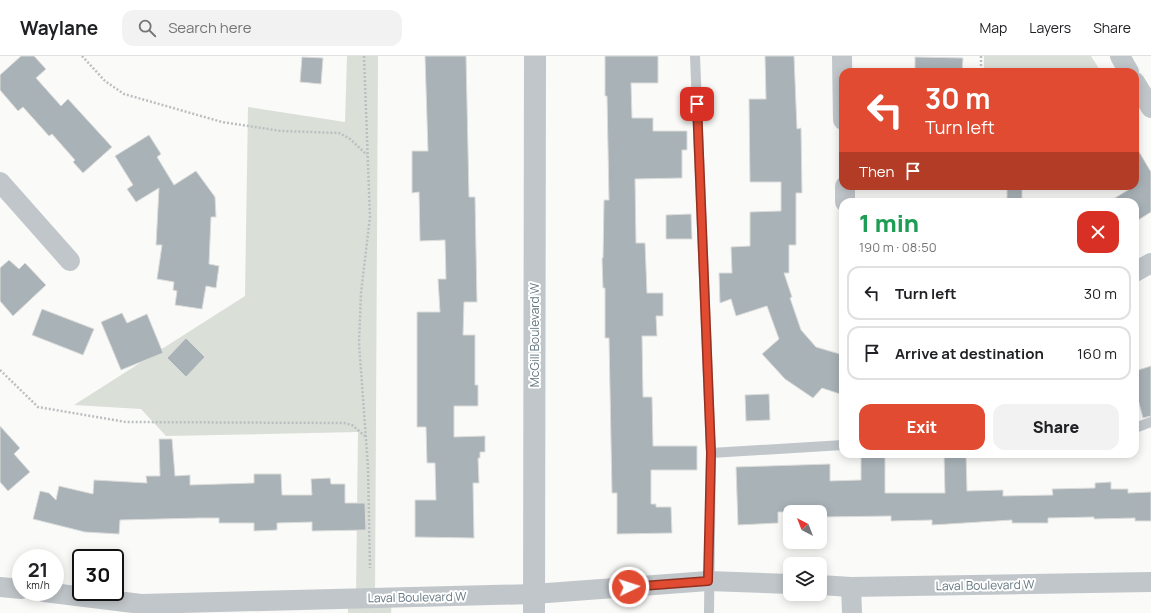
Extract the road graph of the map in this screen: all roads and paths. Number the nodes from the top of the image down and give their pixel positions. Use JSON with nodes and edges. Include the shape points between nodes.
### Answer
{"nodes":[{"id":1,"x":82,"y":56,"type":"edge"},
{"id":2,"x":364,"y":56,"type":"edge"},
{"id":3,"x":535,"y":56,"type":"edge"},
{"id":4,"x":695,"y":56,"type":"edge"},
{"id":5,"x":842,"y":56,"type":"edge"},
{"id":6,"x":981,"y":56,"type":"edge"},
{"id":7,"x":1120,"y":56,"type":"edge"},
{"id":8,"x":842,"y":68,"type":"edge"},
{"id":9,"x":981,"y":68,"type":"edge"},
{"id":10,"x":1127,"y":68,"type":"edge"},
{"id":11,"x":1139,"y":88,"type":"edge"},
{"id":12,"x":1151,"y":108,"type":"edge"},
{"id":13,"x":368,"y":156,"type":"junction"},
{"id":14,"x":0,"y":182,"type":"edge"},
{"id":15,"x":70,"y":261,"type":"dead end"},
{"id":16,"x":1151,"y":263,"type":"edge"},
{"id":17,"x":1139,"y":270,"type":"edge"},
{"id":18,"x":0,"y":370,"type":"edge"},
{"id":19,"x":1151,"y":422,"type":"edge"},
{"id":20,"x":1139,"y":426,"type":"edge"},
{"id":21,"x":366,"y":436,"type":"junction"},
{"id":22,"x":839,"y":445,"type":"edge"},
{"id":23,"x":711,"y":453,"type":"junction"},
{"id":24,"x":370,"y":568,"type":"dead end"},
{"id":25,"x":708,"y":581,"type":"junction"},
{"id":26,"x":1151,"y":582,"type":"edge"},
{"id":27,"x":783,"y":584,"type":"edge"},
{"id":28,"x":827,"y":585,"type":"edge"},
{"id":29,"x":0,"y":587,"type":"edge"},
{"id":30,"x":851,"y":587,"type":"junction"},
{"id":31,"x":12,"y":588,"type":"edge"},
{"id":32,"x":64,"y":594,"type":"edge"},
{"id":33,"x":534,"y":604,"type":"edge"},
{"id":34,"x":709,"y":613,"type":"edge"},
{"id":35,"x":852,"y":613,"type":"edge"}],
"edges":[{"from":1,"to":13,"type":"path","via":[[105,81],[124,94],[222,122],[280,131],[339,133],[349,138]]},
{"from":2,"to":13,"type":"path"},
{"from":3,"to":33,"type":"street","name":"McGill Boulevard W"},
{"from":4,"to":23,"type":"lane"},
{"from":5,"to":8,"type":"street"},
{"from":6,"to":9,"type":"path"},
{"from":7,"to":10,"type":"street"},
{"from":11,"to":12,"type":"street"},
{"from":13,"to":21,"type":"path","via":[[370,217],[359,342]]},
{"from":14,"to":15,"type":"street"},
{"from":16,"to":17,"type":"street"},
{"from":18,"to":21,"type":"path","via":[[38,407],[126,422],[344,423],[352,425]]},
{"from":19,"to":20,"type":"lane"},
{"from":21,"to":24,"type":"path"},
{"from":22,"to":23,"type":"lane"},
{"from":23,"to":25,"type":"lane"},
{"from":25,"to":27,"type":"street","name":"Laval Boulevard W"},
{"from":25,"to":33,"type":"street","name":"Laval Boulevard W"},
{"from":25,"to":34,"type":"lane"},
{"from":26,"to":30,"type":"street","name":"Laval Boulevard W"},
{"from":28,"to":30,"type":"street","name":"Laval Boulevard W"},
{"from":29,"to":31,"type":"street"},
{"from":30,"to":35,"type":"street"},
{"from":32,"to":33,"type":"street","name":"Laval Boulevard W","via":[[141,604]]}]}
